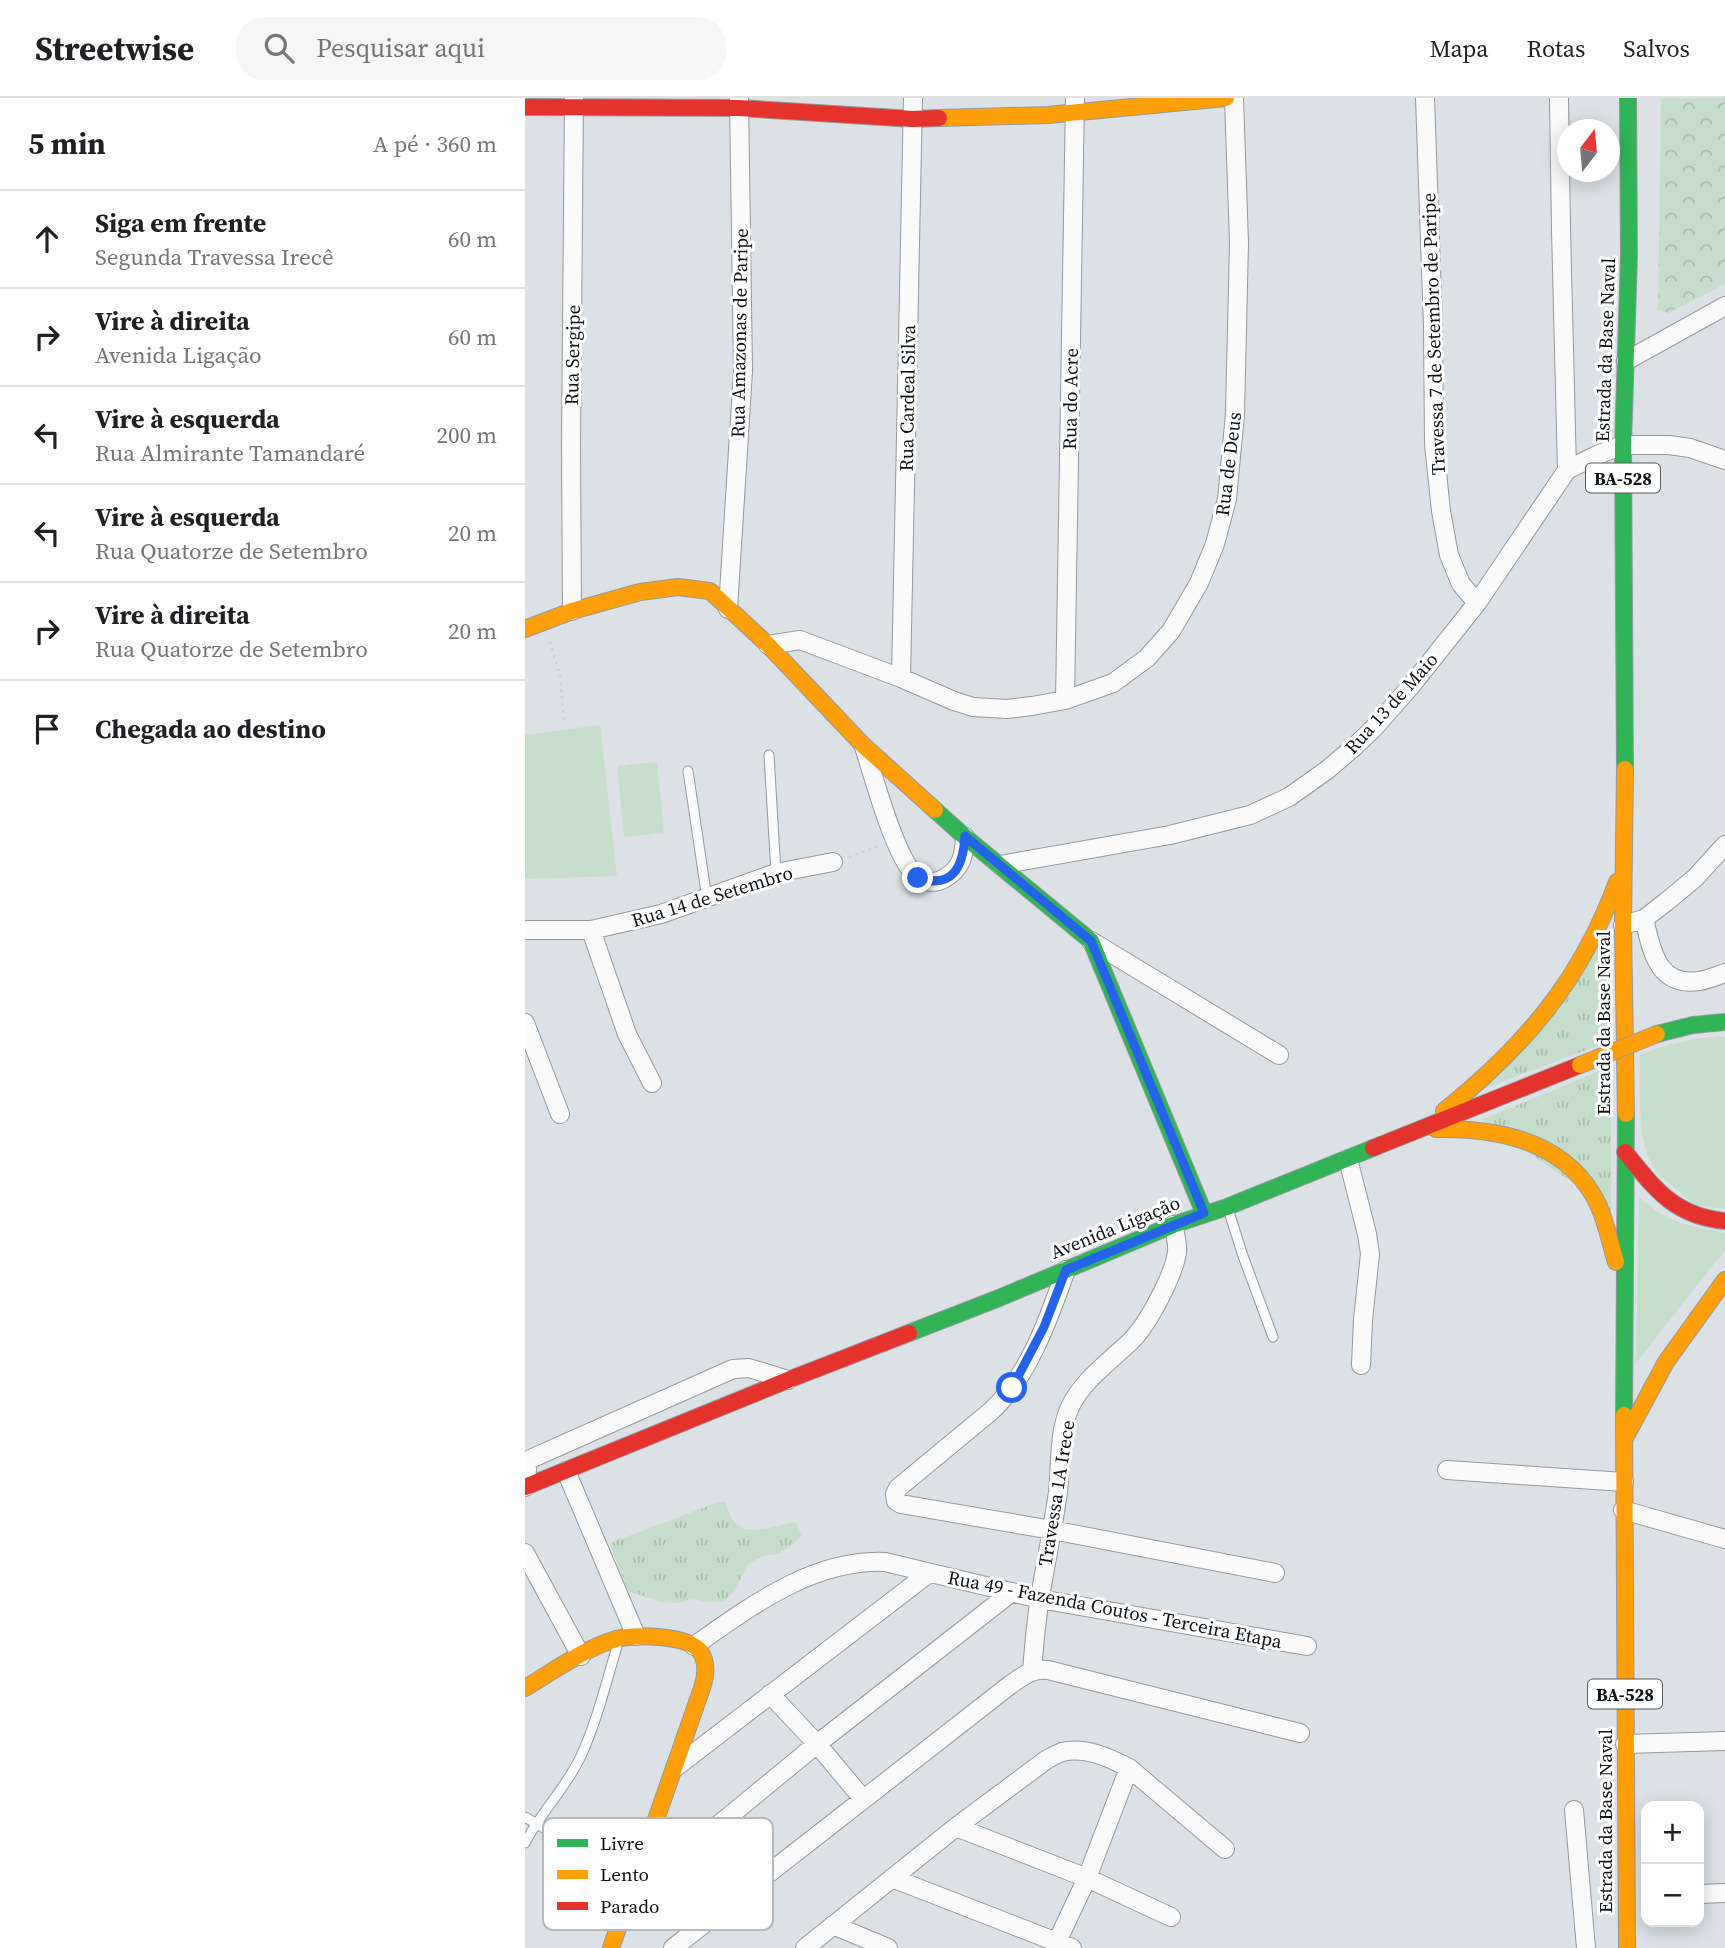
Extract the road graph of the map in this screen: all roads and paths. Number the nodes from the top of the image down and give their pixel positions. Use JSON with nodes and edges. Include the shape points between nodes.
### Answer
{"nodes":[{"id":1,"x":913,"y":98,"type":"edge"},
{"id":2,"x":1226,"y":98,"type":"edge"},
{"id":3,"x":1234,"y":98,"type":"edge"},
{"id":4,"x":1425,"y":98,"type":"edge"},
{"id":5,"x":1559,"y":98,"type":"edge"},
{"id":6,"x":1628,"y":98,"type":"edge"},
{"id":7,"x":574,"y":102,"type":"edge"},
{"id":8,"x":739,"y":103,"type":"edge"},
{"id":9,"x":1074,"y":105,"type":"edge"},
{"id":10,"x":525,"y":107,"type":"edge"},
{"id":11,"x":913,"y":119,"type":"junction"},
{"id":12,"x":1725,"y":306,"type":"edge"},
{"id":13,"x":1626,"y":361,"type":"junction"},
{"id":14,"x":1623,"y":445,"type":"junction"},
{"id":15,"x":1725,"y":460,"type":"edge"},
{"id":16,"x":1567,"y":470,"type":"junction"},
{"id":17,"x":1477,"y":603,"type":"junction"},
{"id":18,"x":728,"y":609,"type":"junction"},
{"id":19,"x":572,"y":611,"type":"junction"},
{"id":20,"x":544,"y":622,"type":"junction"},
{"id":21,"x":525,"y":629,"type":"edge"},
{"id":22,"x":768,"y":645,"type":"junction"},
{"id":23,"x":901,"y":678,"type":"junction"},
{"id":24,"x":1065,"y":699,"type":"junction"},
{"id":25,"x":564,"y":722,"type":"dead end"},
{"id":26,"x":863,"y":745,"type":"junction"},
{"id":27,"x":769,"y":755,"type":"dead end"},
{"id":28,"x":688,"y":771,"type":"dead end"},
{"id":29,"x":965,"y":836,"type":"junction"},
{"id":30,"x":895,"y":840,"type":"junction"},
{"id":31,"x":1725,"y":845,"type":"edge"},
{"id":32,"x":1624,"y":858,"type":"junction"},
{"id":33,"x":833,"y":862,"type":"joint"},
{"id":34,"x":1000,"y":865,"type":"junction"},
{"id":35,"x":776,"y":873,"type":"junction"},
{"id":36,"x":707,"y":899,"type":"junction"},
{"id":37,"x":1644,"y":919,"type":"junction"},
{"id":38,"x":525,"y":930,"type":"edge"},
{"id":39,"x":591,"y":930,"type":"junction"},
{"id":40,"x":1623,"y":932,"type":"junction"},
{"id":41,"x":1596,"y":936,"type":"junction"},
{"id":42,"x":1091,"y":941,"type":"junction"},
{"id":43,"x":1725,"y":973,"type":"edge"},
{"id":44,"x":1725,"y":1022,"type":"edge"},
{"id":45,"x":525,"y":1023,"type":"edge"},
{"id":46,"x":1279,"y":1055,"type":"dead end"},
{"id":47,"x":652,"y":1083,"type":"dead end"},
{"id":48,"x":560,"y":1114,"type":"dead end"},
{"id":49,"x":1419,"y":1130,"type":"junction"},
{"id":50,"x":1625,"y":1152,"type":"junction"},
{"id":51,"x":1348,"y":1159,"type":"junction"},
{"id":52,"x":1227,"y":1207,"type":"junction"},
{"id":53,"x":1204,"y":1213,"type":"junction"},
{"id":54,"x":1725,"y":1221,"type":"edge"},
{"id":55,"x":1173,"y":1225,"type":"junction"},
{"id":56,"x":1066,"y":1270,"type":"junction"},
{"id":57,"x":1725,"y":1280,"type":"edge"},
{"id":58,"x":1623,"y":1297,"type":"junction"},
{"id":59,"x":1273,"y":1338,"type":"dead end"},
{"id":60,"x":1361,"y":1365,"type":"dead end"},
{"id":61,"x":788,"y":1380,"type":"junction"},
{"id":62,"x":1623,"y":1441,"type":"junction"},
{"id":63,"x":526,"y":1456,"type":"edge"},
{"id":64,"x":566,"y":1471,"type":"junction"},
{"id":65,"x":1447,"y":1471,"type":"dead end"},
{"id":66,"x":1623,"y":1482,"type":"junction"},
{"id":67,"x":525,"y":1487,"type":"edge"},
{"id":68,"x":1623,"y":1510,"type":"junction"},
{"id":69,"x":1052,"y":1530,"type":"junction"},
{"id":70,"x":1725,"y":1539,"type":"edge"},
{"id":71,"x":525,"y":1552,"type":"edge"},
{"id":72,"x":929,"y":1573,"type":"junction"},
{"id":73,"x":1275,"y":1573,"type":"dead end"},
{"id":74,"x":1012,"y":1592,"type":"junction"},
{"id":75,"x":1040,"y":1599,"type":"junction"},
{"id":76,"x":628,"y":1637,"type":"junction"},
{"id":77,"x":694,"y":1646,"type":"junction"},
{"id":78,"x":1307,"y":1646,"type":"dead end"},
{"id":79,"x":581,"y":1656,"type":"junction"},
{"id":80,"x":1032,"y":1671,"type":"junction"},
{"id":81,"x":525,"y":1688,"type":"edge"},
{"id":82,"x":770,"y":1694,"type":"junction"},
{"id":83,"x":1300,"y":1733,"type":"dead end"},
{"id":84,"x":1725,"y":1741,"type":"edge"},
{"id":85,"x":817,"y":1744,"type":"junction"},
{"id":86,"x":1625,"y":1744,"type":"junction"},
{"id":87,"x":676,"y":1767,"type":"junction"},
{"id":88,"x":1129,"y":1768,"type":"junction"},
{"id":89,"x":863,"y":1799,"type":"junction"},
{"id":90,"x":1574,"y":1810,"type":"dead end"},
{"id":91,"x":525,"y":1817,"type":"edge"},
{"id":92,"x":657,"y":1818,"type":"edge"},
{"id":93,"x":726,"y":1818,"type":"edge"},
{"id":94,"x":535,"y":1823,"type":"junction"},
{"id":95,"x":956,"y":1827,"type":"junction"},
{"id":96,"x":543,"y":1828,"type":"edge"},
{"id":97,"x":525,"y":1843,"type":"edge"},
{"id":98,"x":1225,"y":1849,"type":"dead end"},
{"id":99,"x":773,"y":1870,"type":"edge"},
{"id":100,"x":892,"y":1878,"type":"junction"},
{"id":101,"x":1087,"y":1878,"type":"junction"},
{"id":102,"x":1704,"y":1894,"type":"edge"},
{"id":103,"x":1725,"y":1894,"type":"edge"},
{"id":104,"x":1641,"y":1900,"type":"edge"},
{"id":105,"x":1627,"y":1901,"type":"junction"},
{"id":106,"x":1171,"y":1917,"type":"dead end"},
{"id":107,"x":833,"y":1925,"type":"junction"},
{"id":108,"x":617,"y":1930,"type":"edge"},
{"id":109,"x":696,"y":1930,"type":"edge"},
{"id":110,"x":1061,"y":1946,"type":"edge"},
{"id":111,"x":611,"y":1948,"type":"edge"},
{"id":112,"x":673,"y":1948,"type":"edge"},
{"id":113,"x":805,"y":1948,"type":"edge"},
{"id":114,"x":888,"y":1948,"type":"edge"},
{"id":115,"x":1587,"y":1948,"type":"edge"},
{"id":116,"x":1626,"y":1948,"type":"edge"}],
"edges":[{"from":1,"to":11,"type":"street","name":"Rua Cardeal Silva"},
{"from":2,"to":9,"type":"main road"},
{"from":3,"to":24,"type":"street","name":"Rua de Deus","via":[[1238,243],[1235,414],[1227,499],[1215,544],[1195,592],[1171,631],[1147,658],[1113,683]]},
{"from":4,"to":17,"type":"street","name":"Travessa 7 de Setembro de Paripe","via":[[1434,444],[1449,555],[1461,584]]},
{"from":5,"to":16,"type":"street"},
{"from":6,"to":13,"type":"main road","name":"Estrada da Base Naval","number":"BA-528"},
{"from":7,"to":8,"type":"main road"},
{"from":7,"to":10,"type":"main road"},
{"from":7,"to":19,"type":"street","name":"Rua Sergipe"},
{"from":8,"to":11,"type":"main road"},
{"from":8,"to":18,"type":"street","name":"Rua Amazonas de Paripe","via":[[743,371]]},
{"from":9,"to":11,"type":"main road"},
{"from":9,"to":24,"type":"street","name":"Rua do Acre"},
{"from":11,"to":23,"type":"street","name":"Rua Cardeal Silva"},
{"from":12,"to":13,"type":"street"},
{"from":13,"to":14,"type":"main road","name":"Estrada da Base Naval","number":"BA-528"},
{"from":14,"to":15,"type":"street","via":[[1669,444]]},
{"from":14,"to":16,"type":"street","name":"Rua 13 de Maio"},
{"from":14,"to":32,"type":"main road","name":"Estrada da Base Naval","number":"BA-528"},
{"from":16,"to":17,"type":"street","name":"Rua 13 de Maio"},
{"from":17,"to":34,"type":"street","name":"Rua 13 de Maio","via":[[1373,729],[1327,771],[1289,796],[1250,815],[1170,835]]},
{"from":18,"to":19,"type":"main road","via":[[710,592],[678,587],[640,592]]},
{"from":18,"to":22,"type":"main road"},
{"from":19,"to":20,"type":"main road"},
{"from":20,"to":21,"type":"main road"},
{"from":20,"to":25,"type":"path","via":[[560,676]]},
{"from":22,"to":23,"type":"street","name":"Rua de Deus","via":[[800,640]]},
{"from":22,"to":26,"type":"main road"},
{"from":23,"to":24,"type":"street","name":"Rua de Deus","via":[[973,707],[1007,709]]},
{"from":26,"to":29,"type":"main road"},
{"from":26,"to":30,"type":"street"},
{"from":27,"to":35,"type":"lane"},
{"from":28,"to":36,"type":"lane"},
{"from":29,"to":30,"type":"street","via":[[960,866],[942,881],[931,882],[912,872]]},
{"from":29,"to":34,"type":"main road"},
{"from":30,"to":33,"type":"path"},
{"from":31,"to":37,"type":"street","via":[[1695,878]]},
{"from":32,"to":40,"type":"main road","name":"Estrada da Base Naval","number":"BA-528"},
{"from":32,"to":41,"type":"main road"},
{"from":33,"to":35,"type":"street","name":"Rua 14 de Setembro"},
{"from":34,"to":42,"type":"main road"},
{"from":35,"to":36,"type":"street","name":"Rua 14 de Setembro"},
{"from":36,"to":39,"type":"street","name":"Rua 14 de Setembro"},
{"from":37,"to":40,"type":"street"},
{"from":37,"to":43,"type":"street","via":[[1655,958],[1668,975],[1699,981]]},
{"from":38,"to":39,"type":"street","name":"Rua 14 de Setembro"},
{"from":39,"to":47,"type":"street","via":[[628,1034]]},
{"from":40,"to":41,"type":"main road"},
{"from":40,"to":50,"type":"main road","name":"Estrada da Base Naval","number":"BA-528"},
{"from":41,"to":49,"type":"main road","via":[[1562,990],[1507,1054]]},
{"from":42,"to":46,"type":"street"},
{"from":42,"to":53,"type":"main road"},
{"from":44,"to":49,"type":"main road","name":"Avenida Ligação","bridge":true,"via":[[1657,1034]]},
{"from":45,"to":48,"type":"street"},
{"from":49,"to":51,"type":"main road","name":"Avenida Ligação"},
{"from":49,"to":58,"type":"main road","via":[[1488,1130],[1513,1136],[1559,1159],[1593,1195]]},
{"from":50,"to":54,"type":"main road","via":[[1668,1202],[1691,1215]]},
{"from":50,"to":58,"type":"main road","name":"Estrada da Base Naval","number":"BA-528"},
{"from":51,"to":52,"type":"main road","name":"Avenida Ligação"},
{"from":51,"to":60,"type":"street","via":[[1370,1254]]},
{"from":52,"to":53,"type":"main road","name":"Avenida Ligação"},
{"from":52,"to":59,"type":"lane"},
{"from":53,"to":55,"type":"main road","name":"Avenida Ligação"},
{"from":55,"to":56,"type":"main road","name":"Avenida Ligação"},
{"from":55,"to":69,"type":"street","name":"Travessa 1A Irece","via":[[1175,1263],[1150,1317],[1069,1409]]},
{"from":56,"to":61,"type":"main road","name":"Avenida Ligação"},
{"from":56,"to":69,"type":"street","via":[[1044,1327],[1012,1388],[990,1412],[898,1488],[894,1497],[901,1504]]},
{"from":57,"to":62,"type":"main road","via":[[1666,1362]]},
{"from":58,"to":62,"type":"main road","name":"Estrada da Base Naval","number":"BA-528"},
{"from":61,"to":63,"type":"street","via":[[749,1368],[733,1369]]},
{"from":61,"to":64,"type":"main road","name":"Avenida Ligação"},
{"from":62,"to":66,"type":"main road","name":"Estrada da Base Naval","number":"BA-528"},
{"from":63,"to":67,"type":"street"},
{"from":64,"to":67,"type":"main road","name":"Avenida Ligação"},
{"from":64,"to":76,"type":"street"},
{"from":65,"to":66,"type":"street"},
{"from":66,"to":68,"type":"main road","name":"Estrada da Base Naval","number":"BA-528"},
{"from":68,"to":70,"type":"street"},
{"from":68,"to":86,"type":"main road","name":"Estrada da Base Naval","number":"BA-528"},
{"from":69,"to":73,"type":"street"},
{"from":69,"to":75,"type":"street","name":"Travessa 1A Irece"},
{"from":71,"to":79,"type":"street"},
{"from":72,"to":74,"type":"street","name":"Rua 49 - Fazenda Coutos - Terceira Etapa"},
{"from":72,"to":77,"type":"street","name":"Rua 49 - Fazenda Coutos - Terceira Etapa","via":[[885,1562],[831,1567],[776,1592]]},
{"from":72,"to":82,"type":"street"},
{"from":74,"to":75,"type":"street","name":"Rua 49 - Fazenda Coutos - Terceira Etapa"},
{"from":74,"to":85,"type":"street"},
{"from":75,"to":78,"type":"street","name":"Rua 49 - Fazenda Coutos - Terceira Etapa"},
{"from":75,"to":80,"type":"street","name":"Travessa 1A Irece"},
{"from":76,"to":77,"type":"main road","via":[[660,1637]]},
{"from":76,"to":79,"type":"main road"},
{"from":76,"to":94,"type":"lane","via":[[581,1756]]},
{"from":77,"to":87,"type":"main road","via":[[706,1663],[706,1674]]},
{"from":79,"to":81,"type":"main road"},
{"from":80,"to":83,"type":"street","via":[[1048,1670]]},
{"from":80,"to":89,"type":"street"},
{"from":82,"to":85,"type":"street"},
{"from":82,"to":87,"type":"street"},
{"from":84,"to":86,"type":"street"},
{"from":85,"to":89,"type":"street"},
{"from":85,"to":93,"type":"street"},
{"from":86,"to":105,"type":"main road","name":"Estrada da Base Naval","number":"BA-528"},
{"from":87,"to":92,"type":"main road"},
{"from":88,"to":95,"type":"street","via":[[1089,1752],[1062,1752]]},
{"from":88,"to":98,"type":"street"},
{"from":88,"to":101,"type":"street"},
{"from":89,"to":99,"type":"street"},
{"from":90,"to":115,"type":"street"},
{"from":91,"to":94,"type":"lane"},
{"from":94,"to":96,"type":"lane"},
{"from":94,"to":97,"type":"lane"},
{"from":95,"to":100,"type":"street"},
{"from":95,"to":101,"type":"street"},
{"from":100,"to":107,"type":"street"},
{"from":100,"to":110,"type":"street"},
{"from":101,"to":106,"type":"street"},
{"from":101,"to":110,"type":"street"},
{"from":102,"to":103,"type":"street"},
{"from":104,"to":105,"type":"street"},
{"from":105,"to":116,"type":"main road","name":"Estrada da Base Naval","number":"BA-528"},
{"from":107,"to":113,"type":"street"},
{"from":107,"to":114,"type":"street"},
{"from":108,"to":111,"type":"main road"},
{"from":109,"to":112,"type":"street"}]}
